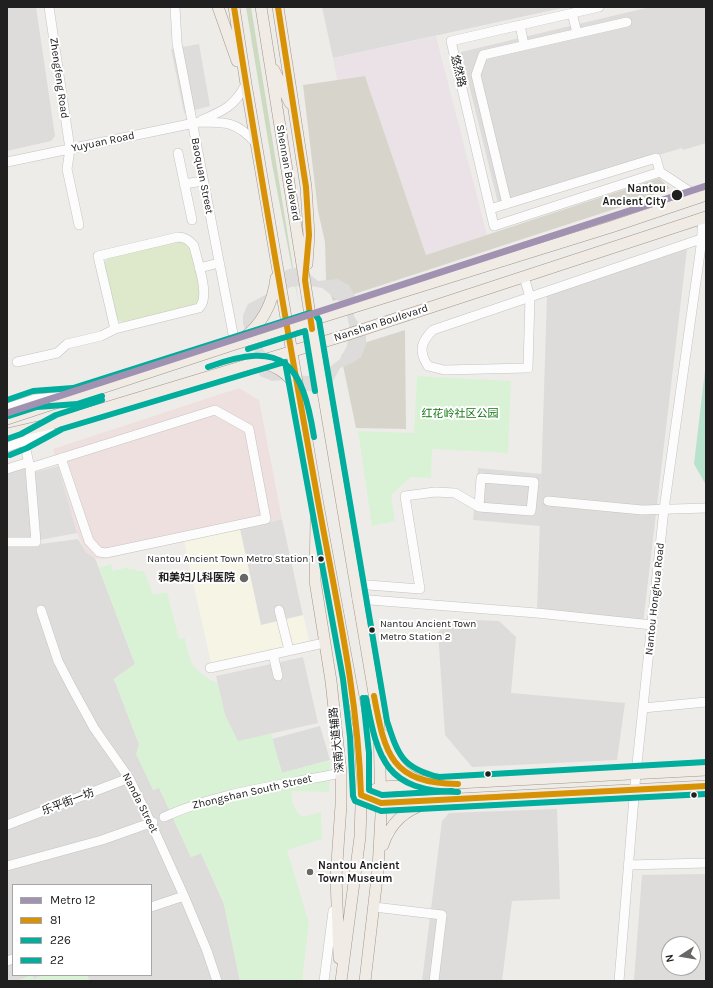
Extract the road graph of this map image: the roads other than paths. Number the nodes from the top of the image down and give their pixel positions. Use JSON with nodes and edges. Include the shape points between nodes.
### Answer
{"nodes":[{"id":1,"x":49,"y":7,"type":"edge"},
{"id":2,"x":175,"y":7,"type":"edge"},
{"id":3,"x":218,"y":7,"type":"edge"},
{"id":4,"x":234,"y":7,"type":"edge"},
{"id":5,"x":261,"y":7,"type":"edge"},
{"id":6,"x":278,"y":7,"type":"edge"},
{"id":7,"x":599,"y":7,"type":"edge"},
{"id":8,"x":572,"y":13,"type":"junction"},
{"id":9,"x":627,"y":22,"type":"dead end"},
{"id":10,"x":520,"y":25,"type":"junction"},
{"id":11,"x":577,"y":33,"type":"junction"},
{"id":12,"x":524,"y":45,"type":"junction"},
{"id":13,"x":268,"y":57,"type":"junction"},
{"id":14,"x":246,"y":84,"type":"junction"},
{"id":15,"x":295,"y":115,"type":"junction"},
{"id":16,"x":195,"y":123,"type":"junction"},
{"id":17,"x":256,"y":143,"type":"junction"},
{"id":18,"x":70,"y":149,"type":"junction"},
{"id":19,"x":178,"y":153,"type":"dead end"},
{"id":20,"x":7,"y":162,"type":"edge"},
{"id":21,"x":660,"y":172,"type":"junction"},
{"id":22,"x":203,"y":181,"type":"junction"},
{"id":23,"x":184,"y":184,"type":"junction"},
{"id":24,"x":704,"y":196,"type":"edge"},
{"id":25,"x":507,"y":204,"type":"junction"},
{"id":26,"x":490,"y":209,"type":"junction"},
{"id":27,"x":704,"y":217,"type":"edge"},
{"id":28,"x":192,"y":220,"type":"dead end"},
{"id":29,"x":79,"y":225,"type":"dead end"},
{"id":30,"x":701,"y":239,"type":"junction"},
{"id":31,"x":276,"y":262,"type":"junction"},
{"id":32,"x":219,"y":264,"type":"junction"},
{"id":33,"x":199,"y":268,"type":"junction"},
{"id":34,"x":524,"y":277,"type":"junction"},
{"id":35,"x":305,"y":280,"type":"junction"},
{"id":36,"x":530,"y":298,"type":"junction"},
{"id":37,"x":311,"y":321,"type":"junction"},
{"id":38,"x":287,"y":328,"type":"junction"},
{"id":39,"x":115,"y":329,"type":"junction"},
{"id":40,"x":235,"y":344,"type":"junction"},
{"id":41,"x":315,"y":344,"type":"junction"},
{"id":42,"x":291,"y":352,"type":"junction"},
{"id":43,"x":17,"y":362,"type":"dead end"},
{"id":44,"x":246,"y":364,"type":"junction"},
{"id":45,"x":75,"y":396,"type":"junction"},
{"id":46,"x":299,"y":396,"type":"junction"},
{"id":47,"x":7,"y":408,"type":"edge"},
{"id":48,"x":7,"y":419,"type":"edge"},
{"id":49,"x":59,"y":422,"type":"junction"},
{"id":50,"x":7,"y":434,"type":"edge"},
{"id":51,"x":24,"y":441,"type":"junction"},
{"id":52,"x":7,"y":447,"type":"edge"},
{"id":53,"x":61,"y":458,"type":"junction"},
{"id":54,"x":29,"y":465,"type":"junction"},
{"id":55,"x":7,"y":468,"type":"edge"},
{"id":56,"x":317,"y":499,"type":"junction"},
{"id":57,"x":548,"y":501,"type":"dead end"},
{"id":58,"x":479,"y":507,"type":"junction"},
{"id":59,"x":706,"y":508,"type":"edge"},
{"id":60,"x":664,"y":509,"type":"junction"},
{"id":61,"x":7,"y":542,"type":"edge"},
{"id":62,"x":355,"y":584,"type":"junction"},
{"id":63,"x":357,"y":599,"type":"junction"},
{"id":64,"x":41,"y":610,"type":"dead end"},
{"id":65,"x":279,"y":610,"type":"dead end"},
{"id":66,"x":652,"y":625,"type":"junction"},
{"id":67,"x":324,"y":642,"type":"junction"},
{"id":68,"x":289,"y":650,"type":"junction"},
{"id":69,"x":273,"y":654,"type":"junction"},
{"id":70,"x":210,"y":668,"type":"dead end"},
{"id":71,"x":278,"y":676,"type":"dead end"},
{"id":72,"x":706,"y":702,"type":"edge"},
{"id":73,"x":643,"y":708,"type":"junction"},
{"id":74,"x":379,"y":723,"type":"junction"},
{"id":75,"x":706,"y":770,"type":"edge"},
{"id":76,"x":341,"y":773,"type":"junction"},
{"id":77,"x":636,"y":773,"type":"junction"},
{"id":78,"x":129,"y":778,"type":"junction"},
{"id":79,"x":438,"y":785,"type":"junction"},
{"id":80,"x":706,"y":786,"type":"edge"},
{"id":81,"x":381,"y":787,"type":"junction"},
{"id":82,"x":635,"y":789,"type":"junction"},
{"id":83,"x":361,"y":795,"type":"junction"},
{"id":84,"x":439,"y":800,"type":"junction"},
{"id":85,"x":381,"y":803,"type":"junction"},
{"id":86,"x":164,"y":816,"type":"dead end"},
{"id":87,"x":152,"y":822,"type":"junction"},
{"id":88,"x":7,"y":825,"type":"edge"},
{"id":89,"x":706,"y":863,"type":"edge"},
{"id":90,"x":628,"y":865,"type":"junction"},
{"id":91,"x":7,"y":866,"type":"edge"},
{"id":92,"x":378,"y":869,"type":"junction"},
{"id":93,"x":336,"y":878,"type":"junction"},
{"id":94,"x":184,"y":896,"type":"junction"},
{"id":95,"x":152,"y":907,"type":"edge"},
{"id":96,"x":374,"y":907,"type":"junction"},
{"id":97,"x":368,"y":956,"type":"junction"},
{"id":98,"x":217,"y":981,"type":"edge"},
{"id":99,"x":324,"y":981,"type":"edge"},
{"id":100,"x":340,"y":981,"type":"edge"},
{"id":101,"x":365,"y":981,"type":"edge"},
{"id":102,"x":372,"y":981,"type":"edge"},
{"id":103,"x":434,"y":981,"type":"edge"},
{"id":104,"x":620,"y":981,"type":"edge"}],
"edges":[{"from":1,"to":18,"type":"street","name":"Zhengfeng Road"},
{"from":2,"to":16,"type":"street","name":"Baoquan Street","via":[[177,44]]},
{"from":3,"to":14,"type":"main road"},
{"from":4,"to":14,"type":"main road"},
{"from":5,"to":13,"type":"main road","name":"Shennan Boulevard"},
{"from":6,"to":15,"type":"main road"},
{"from":7,"to":8,"type":"street","name":"悠然路"},
{"from":8,"to":10,"type":"street","name":"悠然路"},
{"from":8,"to":11,"type":"street"},
{"from":9,"to":11,"type":"street"},
{"from":10,"to":12,"type":"street"},
{"from":10,"to":26,"type":"street","name":"悠然路","via":[[451,41]]},
{"from":11,"to":12,"type":"street"},
{"from":12,"to":25,"type":"street","via":[[483,55],[476,75]]},
{"from":13,"to":15,"type":"main road"},
{"from":13,"to":35,"type":"main road","name":"Shennan Boulevard"},
{"from":14,"to":16,"type":"street","via":[[230,106]]},
{"from":14,"to":17,"type":"main road"},
{"from":15,"to":35,"type":"main road","via":[[309,218]]},
{"from":16,"to":17,"type":"street","via":[[219,122],[239,126]]},
{"from":16,"to":18,"type":"street","name":"Yuyuan Road"},
{"from":16,"to":22,"type":"street","name":"Baoquan Street"},
{"from":17,"to":31,"type":"main road"},
{"from":18,"to":20,"type":"street","name":"Yuyuan Road"},
{"from":18,"to":29,"type":"street","name":"Zhengfeng Road","via":[[67,169]]},
{"from":19,"to":23,"type":"street"},
{"from":21,"to":24,"type":"street","via":[[692,193]]},
{"from":21,"to":25,"type":"street","via":[[656,158]]},
{"from":21,"to":26,"type":"street","name":"悠然路","via":[[494,226]]},
{"from":22,"to":23,"type":"street"},
{"from":22,"to":32,"type":"street","name":"Baoquan Street"},
{"from":23,"to":28,"type":"street"},
{"from":24,"to":37,"type":"main road","name":"Nanshan Boulevard"},
{"from":25,"to":26,"type":"street"},
{"from":27,"to":30,"type":"street","name":"Nantou Honghua Road"},
{"from":27,"to":34,"type":"main road","name":"Nanshan Boulevard"},
{"from":30,"to":36,"type":"street"},
{"from":30,"to":60,"type":"street","name":"Nantou Honghua Road"},
{"from":31,"to":38,"type":"main road"},
{"from":31,"to":40,"type":"main road","via":[[274,292],[269,305],[255,327]]},
{"from":32,"to":33,"type":"street"},
{"from":32,"to":40,"type":"street","name":"Baoquan Street"},
{"from":33,"to":39,"type":"street","via":[[204,296],[199,308]]},
{"from":33,"to":39,"type":"street","via":[[194,246],[182,237],[98,256]]},
{"from":34,"to":36,"type":"street"},
{"from":34,"to":41,"type":"main road","name":"Nanshan Boulevard"},
{"from":35,"to":37,"type":"main road","name":"Shennan Boulevard"},
{"from":36,"to":36,"type":"street","via":[[433,330],[424,339],[422,348],[428,366],[444,370],[528,368]]},
{"from":37,"to":38,"type":"main road","name":"Nanshan Boulevard"},
{"from":37,"to":41,"type":"main road","name":"Shennan Boulevard"},
{"from":38,"to":40,"type":"main road","name":"Nanshan Boulevard"},
{"from":38,"to":42,"type":"main road"},
{"from":39,"to":43,"type":"street","via":[[101,336],[67,344],[57,352]]},
{"from":40,"to":45,"type":"main road","name":"Nanshan Boulevard"},
{"from":41,"to":42,"type":"main road","name":"Nanshan Boulevard"},
{"from":41,"to":62,"type":"main road","name":"Shennan Boulevard"},
{"from":42,"to":44,"type":"main road","name":"Nanshan Boulevard"},
{"from":42,"to":46,"type":"main road"},
{"from":44,"to":46,"type":"main road","via":[[261,363],[279,369],[288,376]]},
{"from":44,"to":49,"type":"main road","name":"Nanshan Boulevard"},
{"from":45,"to":47,"type":"street","via":[[35,399]]},
{"from":45,"to":48,"type":"main road","name":"Nanshan Boulevard"},
{"from":46,"to":56,"type":"main road"},
{"from":49,"to":50,"type":"main road","name":"Nanshan Boulevard"},
{"from":49,"to":51,"type":"street"},
{"from":51,"to":52,"type":"street"},
{"from":51,"to":54,"type":"street"},
{"from":53,"to":53,"type":"street","via":[[215,410],[249,429],[266,518],[106,553],[99,552],[89,542]]},
{"from":53,"to":54,"type":"street"},
{"from":54,"to":55,"type":"street"},
{"from":54,"to":61,"type":"street","via":[[36,542]]},
{"from":56,"to":67,"type":"main road","name":"深南大道辅路","via":[[315,580]]},
{"from":56,"to":83,"type":"main road","via":[[355,700],[361,754]]},
{"from":57,"to":60,"type":"street","via":[[642,510]]},
{"from":58,"to":58,"type":"street","via":[[531,511],[534,482],[481,478]]},
{"from":58,"to":62,"type":"street","via":[[455,493],[435,492],[405,496],[420,589]]},
{"from":59,"to":60,"type":"street"},
{"from":60,"to":66,"type":"street","name":"Nantou Honghua Road"},
{"from":62,"to":63,"type":"main road","name":"Shennan Boulevard"},
{"from":63,"to":66,"type":"street"},
{"from":63,"to":74,"type":"main road","name":"Shennan Boulevard"},
{"from":64,"to":78,"type":"street","name":"Nanda Street","via":[[58,661],[71,686],[94,728]]},
{"from":65,"to":68,"type":"street"},
{"from":66,"to":73,"type":"street","name":"Nantou Honghua Road"},
{"from":67,"to":68,"type":"street"},
{"from":67,"to":76,"type":"main road","name":"深南大道辅路"},
{"from":68,"to":69,"type":"street"},
{"from":69,"to":70,"type":"street"},
{"from":69,"to":71,"type":"street"},
{"from":72,"to":73,"type":"street"},
{"from":73,"to":77,"type":"street","name":"Nantou Honghua Road"},
{"from":74,"to":79,"type":"main road","via":[[392,758],[403,771],[414,779]]},
{"from":74,"to":81,"type":"main road","name":"Shennan Boulevard"},
{"from":75,"to":77,"type":"main road"},
{"from":76,"to":86,"type":"street","name":"Zhongshan South Street","via":[[211,800]]},
{"from":76,"to":93,"type":"main road","name":"深南大道辅路"},
{"from":77,"to":79,"type":"main road"},
{"from":77,"to":82,"type":"street","name":"Nantou Honghua Road"},
{"from":78,"to":87,"type":"street","name":"Nanda Street"},
{"from":78,"to":88,"type":"street","name":"乐平街一坊"},
{"from":79,"to":81,"type":"main road"},
{"from":80,"to":82,"type":"main road"},
{"from":81,"to":83,"type":"main road"},
{"from":81,"to":85,"type":"main road","name":"Shennan Boulevard"},
{"from":82,"to":84,"type":"main road"},
{"from":82,"to":90,"type":"street","name":"Nantou Honghua Road"},
{"from":83,"to":85,"type":"main road"},
{"from":83,"to":100,"type":"main road","via":[[356,874]]},
{"from":84,"to":85,"type":"main road"},
{"from":84,"to":92,"type":"main road","via":[[413,808],[392,825],[383,846]]},
{"from":85,"to":92,"type":"main road","name":"Shennan Boulevard"},
{"from":87,"to":91,"type":"street","via":[[102,840]]},
{"from":87,"to":94,"type":"street","name":"Nanda Street"},
{"from":89,"to":90,"type":"street"},
{"from":90,"to":104,"type":"street","name":"Nantou Honghua Road"},
{"from":92,"to":96,"type":"main road","name":"Shennan Boulevard"},
{"from":93,"to":99,"type":"street","name":"深南大道辅路"},
{"from":93,"to":100,"type":"main road"},
{"from":94,"to":95,"type":"street"},
{"from":94,"to":98,"type":"street","name":"Nanda Street"},
{"from":96,"to":97,"type":"main road","name":"Shennan Boulevard"},
{"from":96,"to":103,"type":"street","via":[[442,915]]},
{"from":97,"to":101,"type":"main road","name":"Shennan Boulevard"},
{"from":97,"to":102,"type":"main road"}]}
